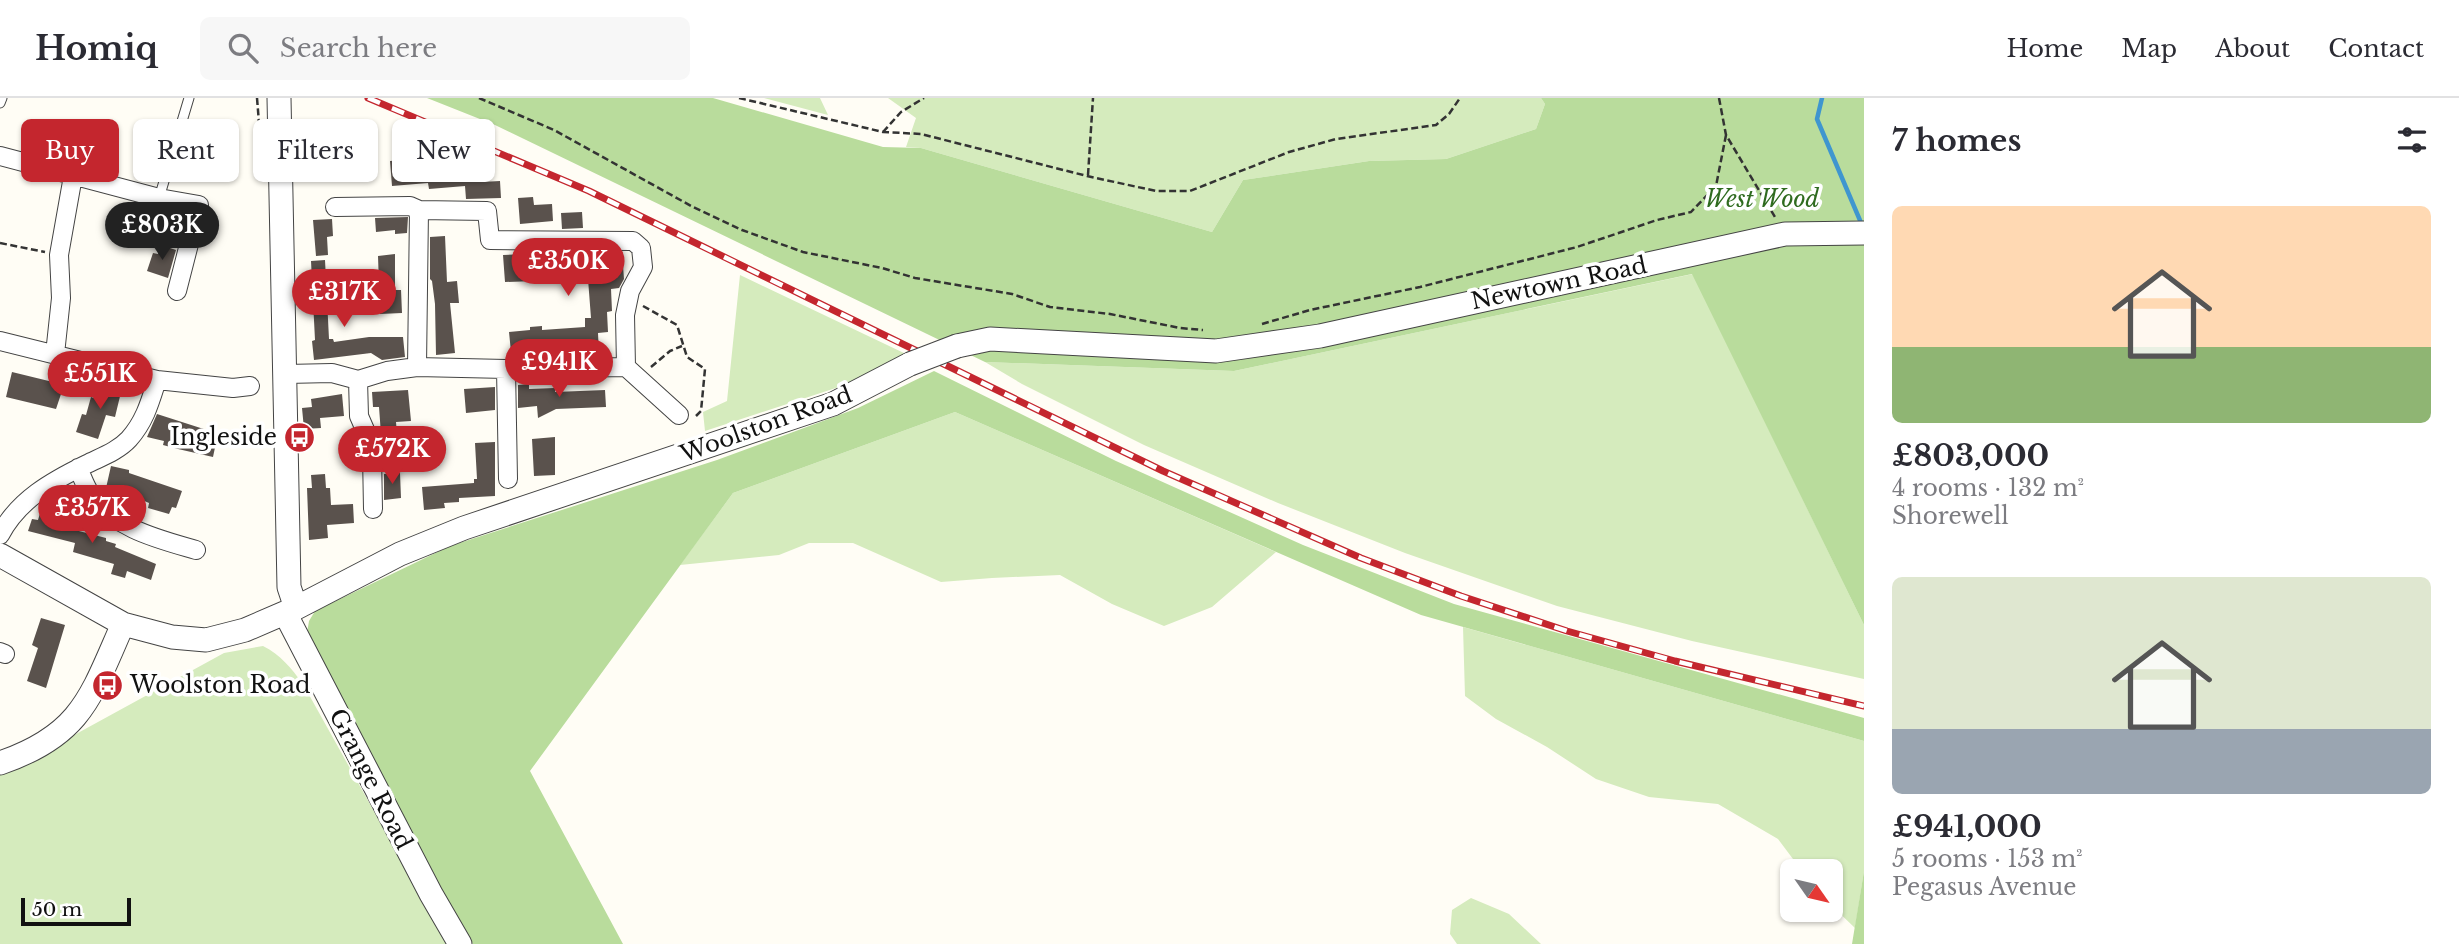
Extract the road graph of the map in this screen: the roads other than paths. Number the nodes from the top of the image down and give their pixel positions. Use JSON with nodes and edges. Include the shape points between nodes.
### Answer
{"nodes":[{"id":1,"x":2,"y":98,"type":"edge"},
{"id":2,"x":189,"y":98,"type":"edge"},
{"id":3,"x":279,"y":98,"type":"edge"},
{"id":4,"x":0,"y":103,"type":"edge"},
{"id":5,"x":0,"y":156,"type":"edge"},
{"id":6,"x":21,"y":162,"type":"edge"},
{"id":7,"x":72,"y":182,"type":"edge"},
{"id":8,"x":96,"y":182,"type":"edge"},
{"id":9,"x":159,"y":198,"type":"junction"},
{"id":10,"x":335,"y":207,"type":"dead end"},
{"id":11,"x":419,"y":210,"type":"junction"},
{"id":12,"x":1859,"y":233,"type":"edge"},
{"id":13,"x":177,"y":291,"type":"dead end"},
{"id":14,"x":1256,"y":335,"type":"joint"},
{"id":15,"x":0,"y":341,"type":"edge"},
{"id":16,"x":55,"y":354,"type":"junction"},
{"id":17,"x":417,"y":367,"type":"junction"},
{"id":18,"x":506,"y":369,"type":"junction"},
{"id":19,"x":632,"y":373,"type":"junction"},
{"id":20,"x":286,"y":374,"type":"junction"},
{"id":21,"x":157,"y":380,"type":"junction"},
{"id":22,"x":358,"y":380,"type":"junction"},
{"id":23,"x":250,"y":386,"type":"dead end"},
{"id":24,"x":679,"y":415,"type":"road end"},
{"id":25,"x":78,"y":468,"type":"junction"},
{"id":26,"x":508,"y":479,"type":"dead end"},
{"id":27,"x":373,"y":509,"type":"dead end"},
{"id":28,"x":0,"y":535,"type":"edge"},
{"id":29,"x":196,"y":550,"type":"dead end"},
{"id":30,"x":0,"y":555,"type":"edge"},
{"id":31,"x":291,"y":611,"type":"junction"},
{"id":32,"x":123,"y":624,"type":"junction"},
{"id":33,"x":0,"y":763,"type":"edge"},
{"id":34,"x":460,"y":944,"type":"edge"}],
"edges":[{"from":1,"to":4,"type":"lane"},
{"from":2,"to":9,"type":"lane"},
{"from":3,"to":20,"type":"street","name":"Grange Road"},
{"from":5,"to":6,"type":"street"},
{"from":7,"to":16,"type":"street","via":[[59,255],[61,298]]},
{"from":8,"to":9,"type":"street"},
{"from":9,"to":13,"type":"street","via":[[199,205]]},
{"from":10,"to":11,"type":"street","via":[[410,206]]},
{"from":11,"to":17,"type":"street"},
{"from":11,"to":19,"type":"street","via":[[487,211],[490,240],[634,241],[643,267],[625,315]]},
{"from":12,"to":14,"type":"street","name":"Newtown Road","via":[[1785,234],[1320,336]]},
{"from":14,"to":31,"type":"street","name":"Woolston Road","bridge":true,"via":[[1216,351],[990,339],[957,346],[910,364],[833,404],[464,528],[400,554]]},
{"from":15,"to":16,"type":"street"},
{"from":16,"to":21,"type":"street"},
{"from":17,"to":18,"type":"street"},
{"from":17,"to":22,"type":"street"},
{"from":18,"to":19,"type":"street"},
{"from":18,"to":26,"type":"street"},
{"from":19,"to":24,"type":"street"},
{"from":20,"to":22,"type":"street","via":[[332,373]]},
{"from":20,"to":31,"type":"street","name":"Grange Road"},
{"from":21,"to":23,"type":"street"},
{"from":21,"to":25,"type":"street","via":[[144,420],[127,441]]},
{"from":22,"to":27,"type":"street","via":[[359,416],[372,455]]},
{"from":25,"to":28,"type":"street","via":[[39,490],[14,513]]},
{"from":25,"to":29,"type":"street","via":[[90,494],[113,517],[139,533]]},
{"from":30,"to":32,"type":"street"},
{"from":31,"to":32,"type":"street","via":[[206,640]]},
{"from":31,"to":34,"type":"street","name":"Grange Road"},
{"from":32,"to":33,"type":"street","via":[[90,699],[69,725],[44,744]]}]}
